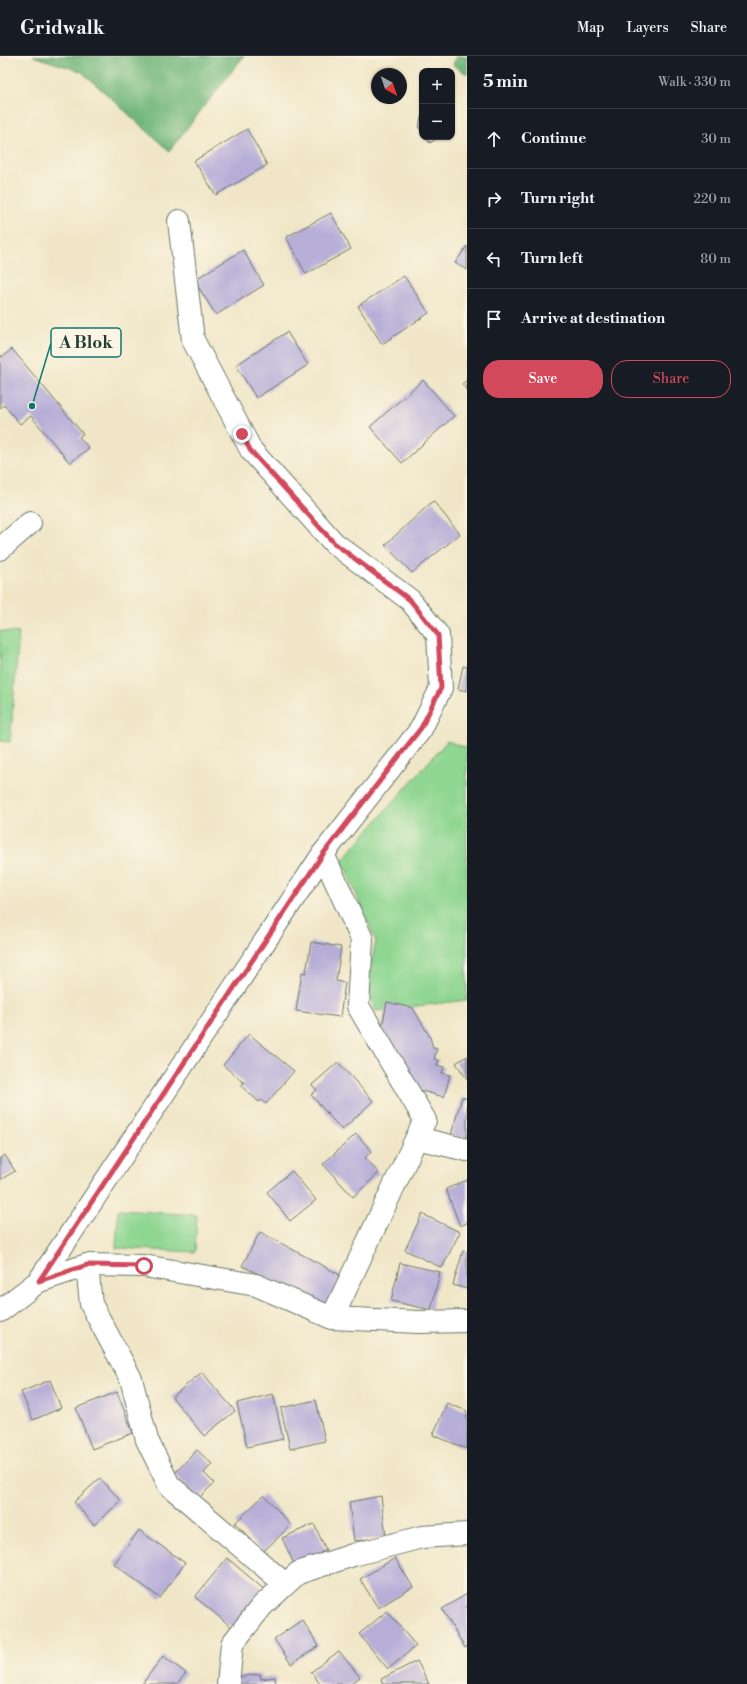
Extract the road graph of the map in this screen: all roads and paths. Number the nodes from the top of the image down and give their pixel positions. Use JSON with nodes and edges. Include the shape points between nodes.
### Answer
{"nodes":[{"id":1,"x":179,"y":221,"type":"dead end"},
{"id":2,"x":30,"y":523,"type":"dead end"},
{"id":3,"x":0,"y":549,"type":"edge"},
{"id":4,"x":323,"y":854,"type":"junction"},
{"id":5,"x":417,"y":1138,"type":"junction"},
{"id":6,"x":467,"y":1150,"type":"edge"},
{"id":7,"x":87,"y":1265,"type":"junction"},
{"id":8,"x":39,"y":1281,"type":"junction"},
{"id":9,"x":0,"y":1311,"type":"edge"},
{"id":10,"x":332,"y":1318,"type":"junction"},
{"id":11,"x":467,"y":1321,"type":"edge"},
{"id":12,"x":467,"y":1534,"type":"edge"},
{"id":13,"x":285,"y":1584,"type":"junction"},
{"id":14,"x":228,"y":1684,"type":"edge"}],
"edges":[{"from":1,"to":4,"type":"street","via":[[193,340],[250,450],[334,543],[410,600],[438,635],[441,688],[421,728]]},
{"from":2,"to":3,"type":"street"},
{"from":4,"to":5,"type":"street","via":[[362,939],[358,1006],[425,1120]]},
{"from":4,"to":8,"type":"street"},
{"from":5,"to":6,"type":"street"},
{"from":5,"to":10,"type":"street"},
{"from":7,"to":8,"type":"street"},
{"from":7,"to":10,"type":"street","via":[[144,1266],[256,1284]]},
{"from":7,"to":13,"type":"street","via":[[91,1304],[132,1379],[147,1440],[169,1485]]},
{"from":8,"to":9,"type":"street"},
{"from":10,"to":11,"type":"street","via":[[419,1322]]},
{"from":12,"to":13,"type":"street","via":[[422,1538],[353,1555],[298,1573]]},
{"from":13,"to":14,"type":"street","via":[[262,1606],[232,1644]]}]}
